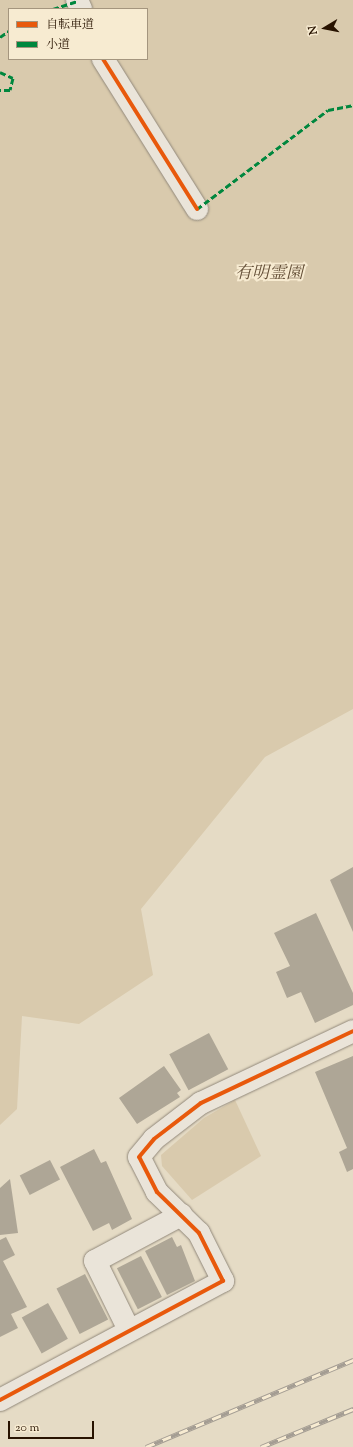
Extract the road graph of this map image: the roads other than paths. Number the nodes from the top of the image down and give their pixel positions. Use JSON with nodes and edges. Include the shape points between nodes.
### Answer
{"nodes":[{"id":1,"x":104,"y":60,"type":"edge"},
{"id":2,"x":197,"y":209,"type":"dead end"},
{"id":3,"x":353,"y":1031,"type":"edge"},
{"id":4,"x":182,"y":1215,"type":"junction"},
{"id":5,"x":129,"y":1330,"type":"junction"},
{"id":6,"x":0,"y":1400,"type":"edge"}],
"edges":[{"from":1,"to":2,"type":"street"},
{"from":3,"to":4,"type":"street","via":[[201,1103],[154,1139],[139,1157],[157,1192]]},
{"from":4,"to":5,"type":"street","via":[[95,1261]]},
{"from":4,"to":5,"type":"street","via":[[200,1233],[223,1281]]},
{"from":5,"to":6,"type":"street"}]}
